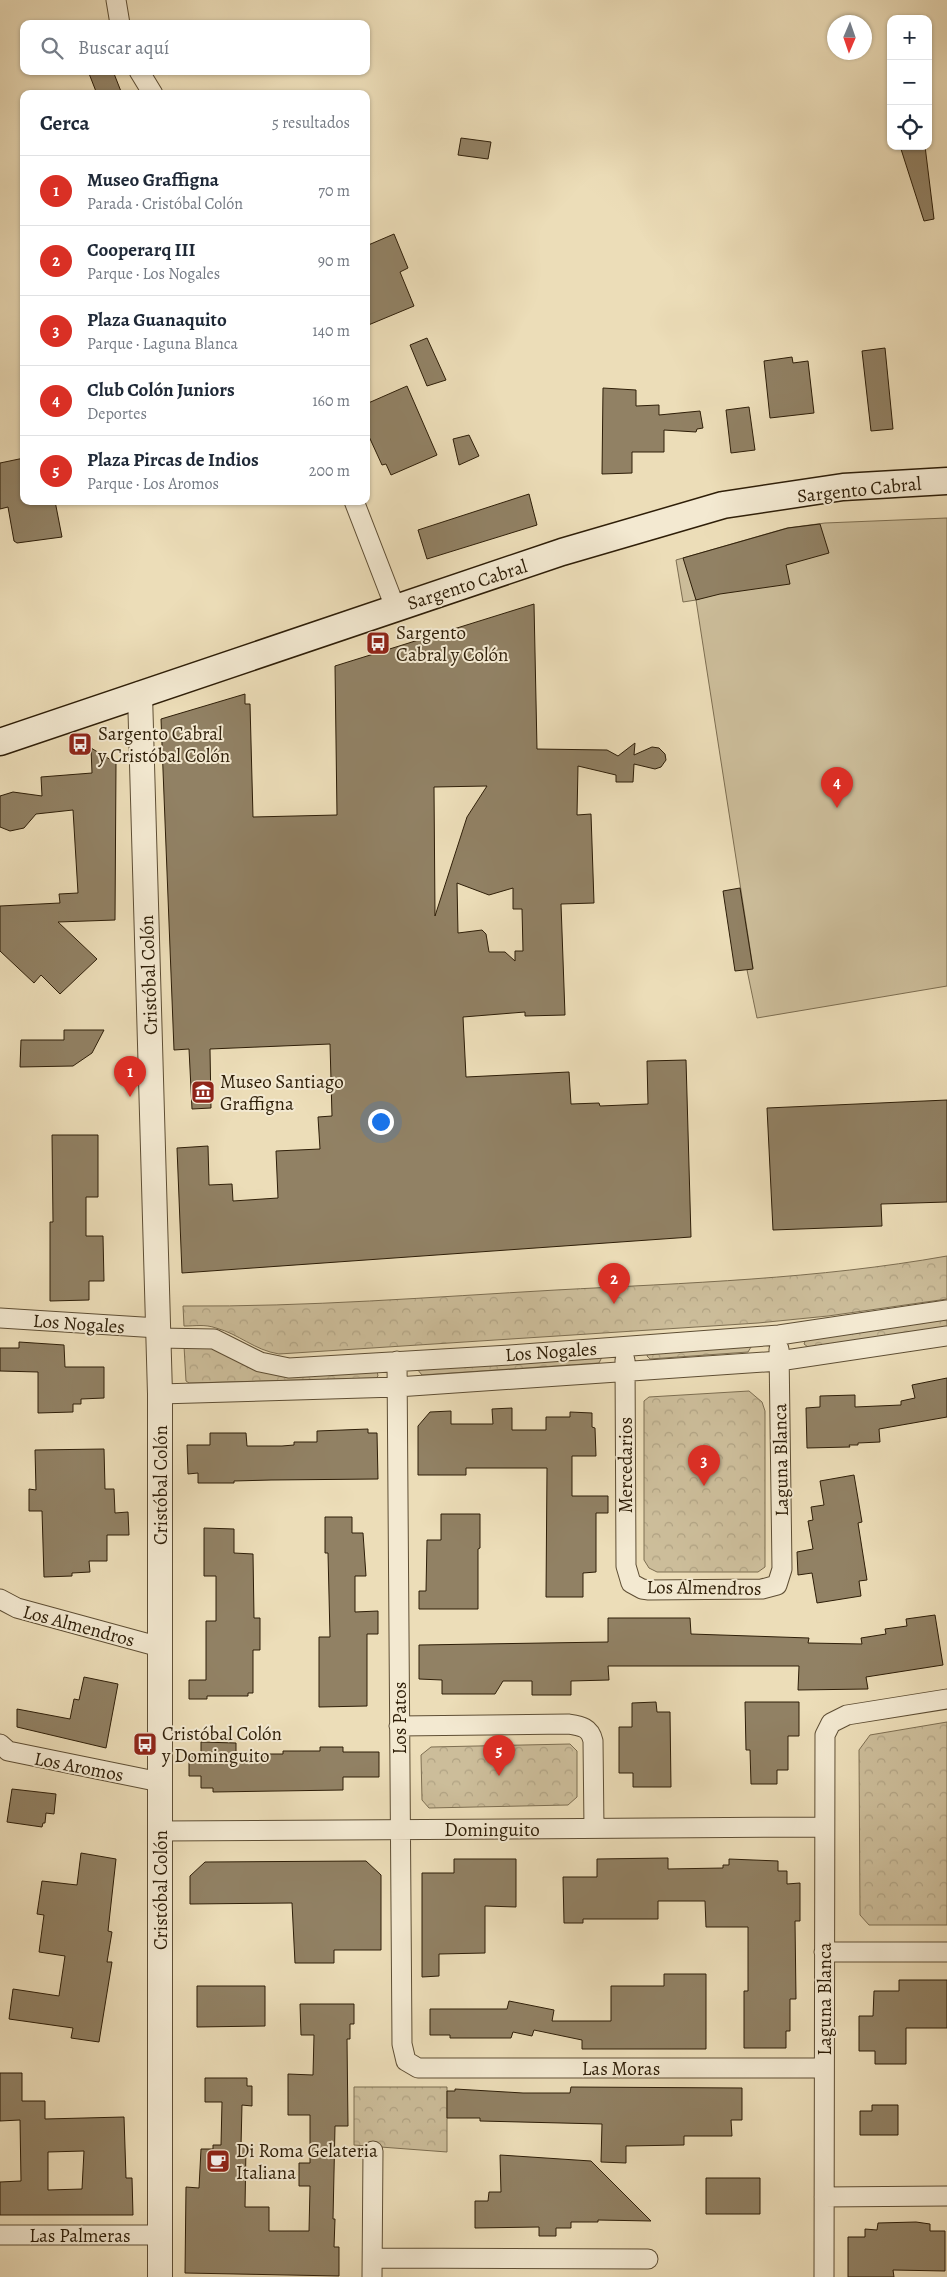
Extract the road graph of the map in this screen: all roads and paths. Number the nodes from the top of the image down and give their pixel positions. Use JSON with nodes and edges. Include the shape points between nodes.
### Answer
{"nodes":[{"id":1,"x":116,"y":0,"type":"edge"},
{"id":2,"x":119,"y":20,"type":"edge"},
{"id":3,"x":141,"y":75,"type":"edge"},
{"id":4,"x":151,"y":90,"type":"edge"},
{"id":5,"x":947,"y":481,"type":"edge"},
{"id":6,"x":356,"y":505,"type":"edge"},
{"id":7,"x":396,"y":607,"type":"junction"},
{"id":8,"x":140,"y":694,"type":"junction"},
{"id":9,"x":0,"y":742,"type":"edge"},
{"id":10,"x":947,"y":1310,"type":"edge"},
{"id":11,"x":0,"y":1318,"type":"edge"},
{"id":12,"x":158,"y":1333,"type":"junction"},
{"id":13,"x":779,"y":1335,"type":"junction"},
{"id":14,"x":947,"y":1336,"type":"edge"},
{"id":15,"x":626,"y":1346,"type":"junction"},
{"id":16,"x":396,"y":1361,"type":"junction"},
{"id":17,"x":779,"y":1361,"type":"junction"},
{"id":18,"x":625,"y":1372,"type":"junction"},
{"id":19,"x":397,"y":1387,"type":"junction"},
{"id":20,"x":160,"y":1394,"type":"junction"},
{"id":21,"x":631,"y":1583,"type":"joint"},
{"id":22,"x":777,"y":1585,"type":"joint"},
{"id":23,"x":0,"y":1599,"type":"edge"},
{"id":24,"x":160,"y":1647,"type":"junction"},
{"id":25,"x":947,"y":1699,"type":"edge"},
{"id":26,"x":399,"y":1726,"type":"junction"},
{"id":27,"x":0,"y":1744,"type":"edge"},
{"id":28,"x":160,"y":1782,"type":"junction"},
{"id":29,"x":824,"y":1827,"type":"junction"},
{"id":30,"x":594,"y":1828,"type":"junction"},
{"id":31,"x":400,"y":1830,"type":"junction"},
{"id":32,"x":160,"y":1831,"type":"junction"},
{"id":33,"x":824,"y":1952,"type":"junction"},
{"id":34,"x":947,"y":1952,"type":"edge"},
{"id":35,"x":418,"y":2068,"type":"joint"},
{"id":36,"x":824,"y":2068,"type":"junction"},
{"id":37,"x":373,"y":2151,"type":"dead end"},
{"id":38,"x":947,"y":2196,"type":"edge"},
{"id":39,"x":824,"y":2197,"type":"junction"},
{"id":40,"x":0,"y":2235,"type":"edge"},
{"id":41,"x":160,"y":2235,"type":"junction"},
{"id":42,"x":373,"y":2258,"type":"junction"},
{"id":43,"x":648,"y":2259,"type":"dead end"},
{"id":44,"x":160,"y":2277,"type":"edge"},
{"id":45,"x":372,"y":2277,"type":"edge"},
{"id":46,"x":824,"y":2277,"type":"edge"}],
"edges":[{"from":1,"to":2,"type":"street"},
{"from":3,"to":4,"type":"street"},
{"from":5,"to":7,"type":"main road","name":"Sargento Cabral","via":[[843,488],[723,506],[562,552]]},
{"from":6,"to":7,"type":"street"},
{"from":7,"to":8,"type":"main road","name":"Sargento Cabral"},
{"from":8,"to":9,"type":"main road","name":"Sargento Cabral"},
{"from":8,"to":12,"type":"street","name":"Cristóbal Colón"},
{"from":10,"to":13,"type":"street","name":"Los Nogales"},
{"from":11,"to":12,"type":"street","name":"Los Nogales"},
{"from":12,"to":16,"type":"street","name":"Los Nogales","via":[[214,1339],[260,1362],[289,1368]]},
{"from":12,"to":20,"type":"street","name":"Cristóbal Colón"},
{"from":13,"to":15,"type":"street","name":"Los Nogales"},
{"from":13,"to":17,"type":"street","name":"Laguna Blanca"},
{"from":14,"to":17,"type":"street","name":"Los Nogales"},
{"from":15,"to":16,"type":"street","name":"Los Nogales"},
{"from":15,"to":18,"type":"street","name":"Mercedarios"},
{"from":16,"to":19,"type":"street","name":"Los Patos"},
{"from":17,"to":18,"type":"street","name":"Los Nogales"},
{"from":17,"to":22,"type":"street","name":"Laguna Blanca","via":[[782,1570]]},
{"from":18,"to":19,"type":"street","name":"Los Nogales"},
{"from":18,"to":21,"type":"street","name":"Mercedarios","via":[[626,1566]]},
{"from":19,"to":20,"type":"street","name":"Los Nogales"},
{"from":19,"to":26,"type":"street","name":"Los Patos"},
{"from":20,"to":24,"type":"street","name":"Cristóbal Colón"},
{"from":21,"to":22,"type":"street","name":"Los Almendros","via":[[649,1590],[762,1589]]},
{"from":23,"to":24,"type":"street","name":"Los Almendros","via":[[17,1608]]},
{"from":24,"to":28,"type":"street","name":"Cristóbal Colón"},
{"from":25,"to":29,"type":"street","name":"Laguna Blanca","via":[[847,1715],[831,1723],[824,1742]]},
{"from":26,"to":30,"type":"street","via":[[583,1726],[589,1730],[593,1741]]},
{"from":26,"to":31,"type":"street","name":"Los Patos"},
{"from":27,"to":28,"type":"street","name":"Los Aromos","via":[[8,1751]]},
{"from":28,"to":32,"type":"street","name":"Cristóbal Colón"},
{"from":29,"to":30,"type":"street","name":"Dominguito"},
{"from":29,"to":33,"type":"street","name":"Laguna Blanca"},
{"from":30,"to":31,"type":"street","name":"Dominguito"},
{"from":31,"to":32,"type":"street","name":"Dominguito"},
{"from":31,"to":35,"type":"street","name":"Los Patos","via":[[402,2044],[406,2061]]},
{"from":32,"to":41,"type":"street","name":"Cristóbal Colón"},
{"from":33,"to":34,"type":"street"},
{"from":33,"to":36,"type":"street","name":"Laguna Blanca"},
{"from":35,"to":36,"type":"street","name":"Las Moras"},
{"from":36,"to":39,"type":"street","name":"Laguna Blanca"},
{"from":37,"to":42,"type":"street"},
{"from":38,"to":39,"type":"street"},
{"from":39,"to":46,"type":"street","name":"Laguna Blanca"},
{"from":40,"to":41,"type":"street","name":"Las Palmeras"},
{"from":41,"to":44,"type":"street","name":"Cristóbal Colón"},
{"from":42,"to":43,"type":"street"},
{"from":42,"to":45,"type":"street"}]}
